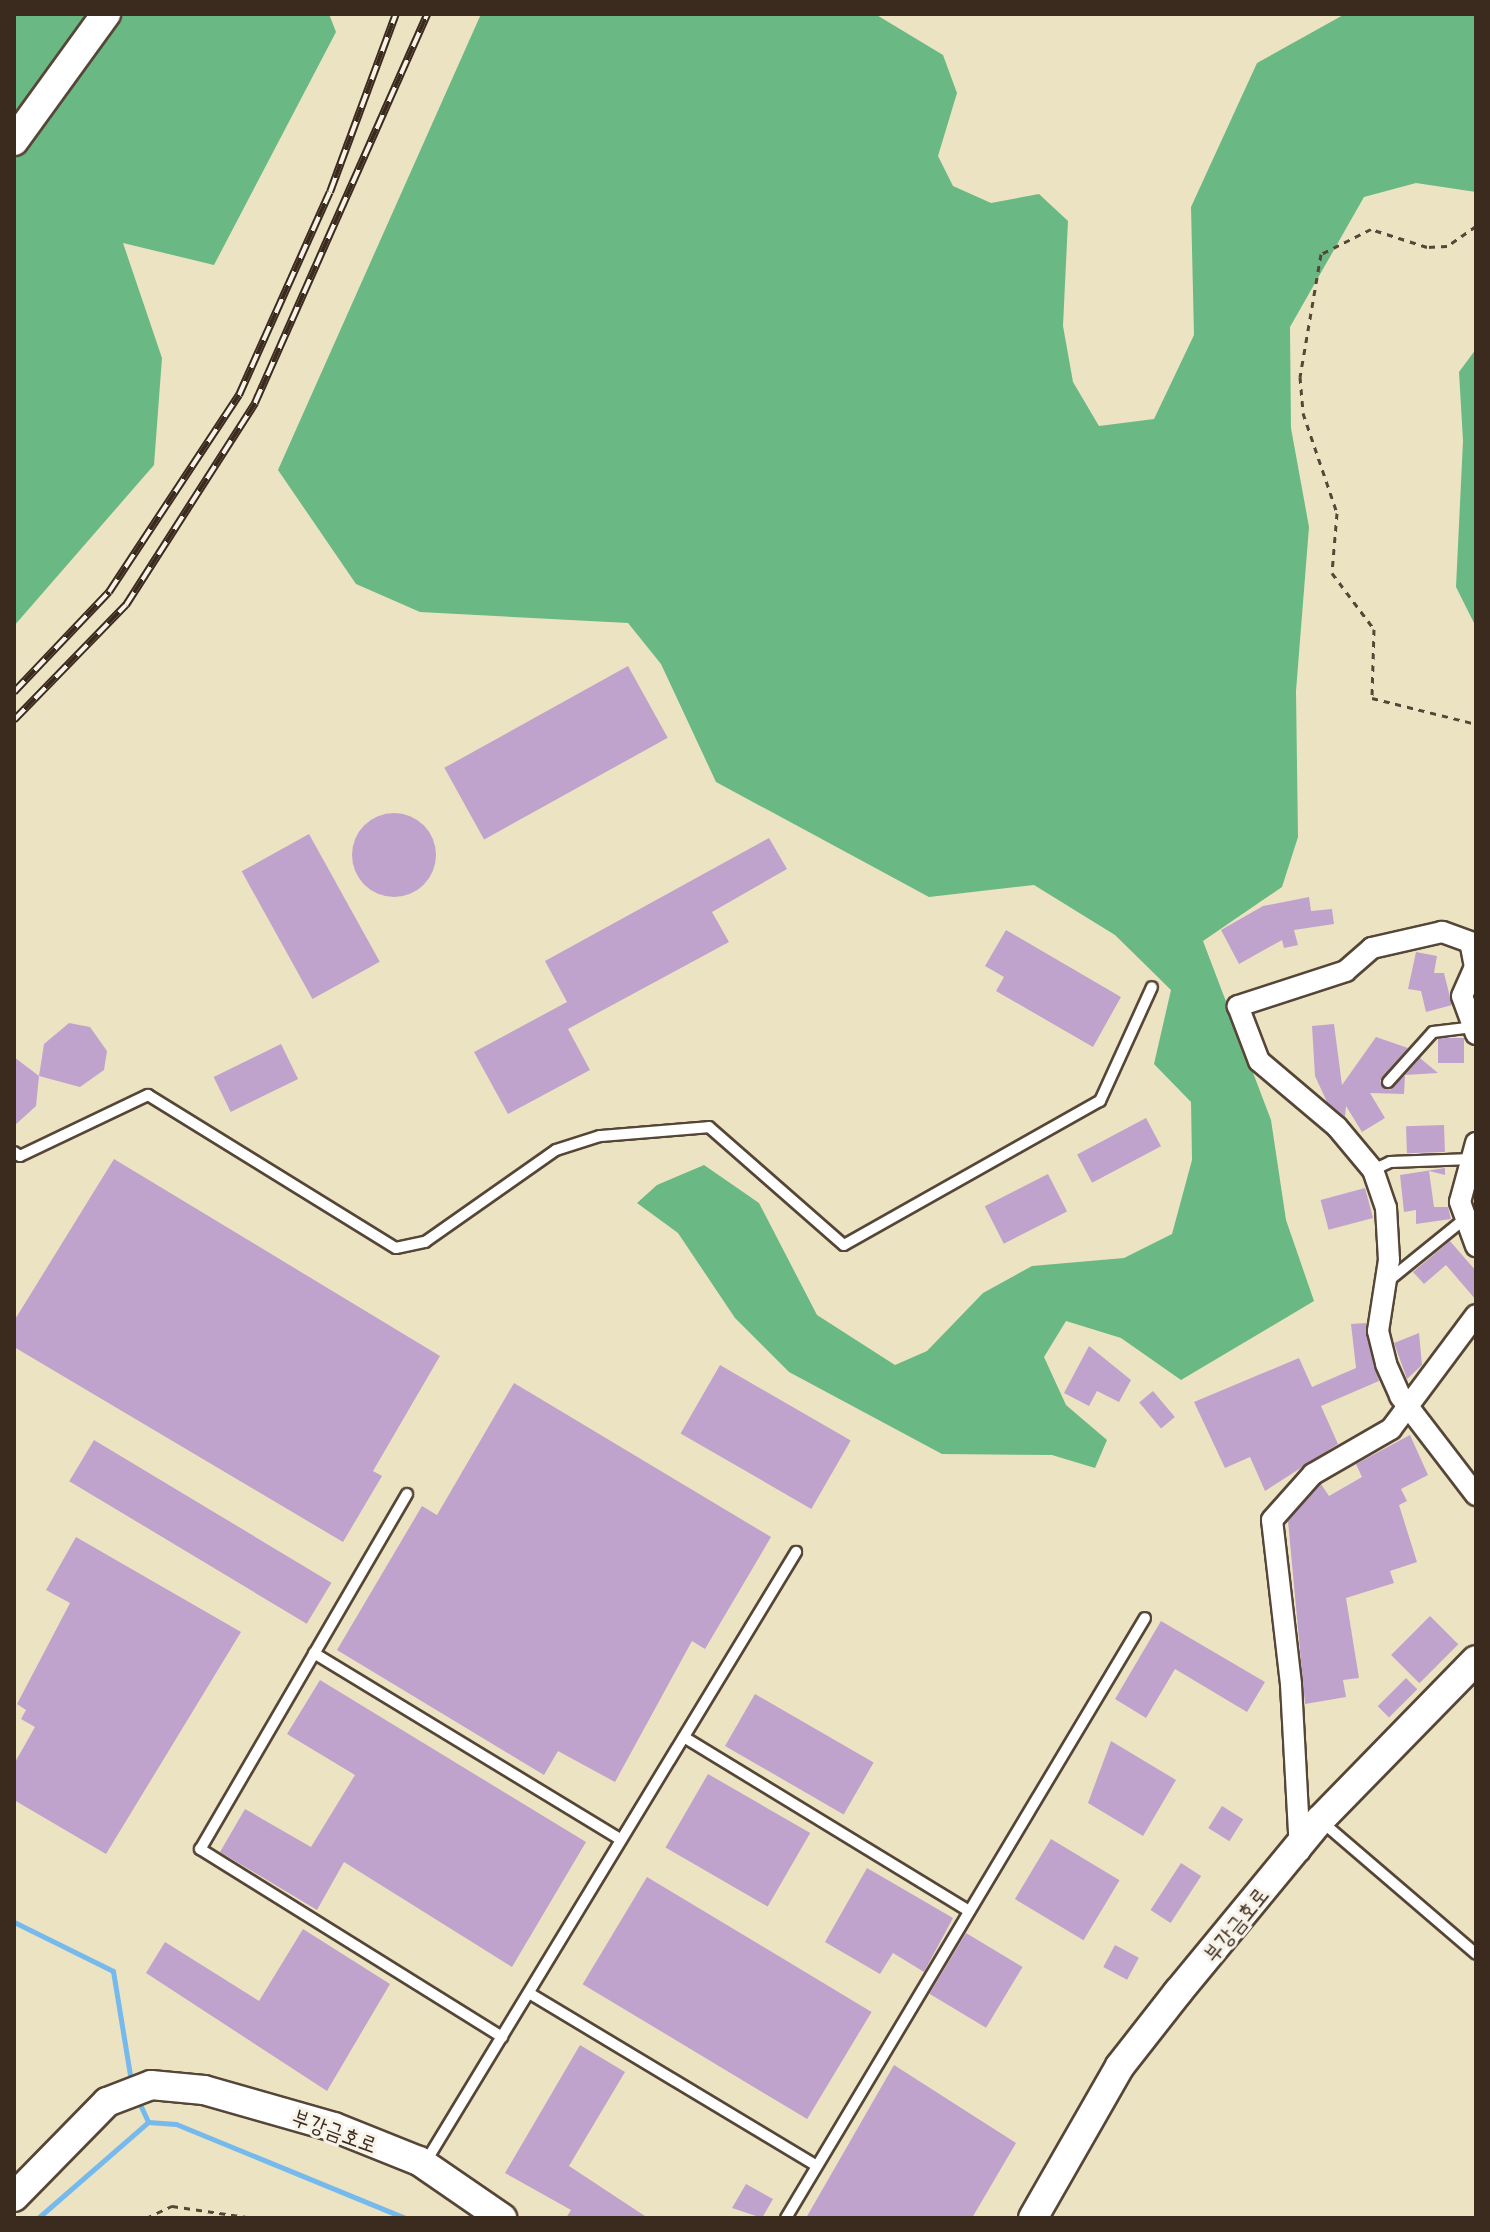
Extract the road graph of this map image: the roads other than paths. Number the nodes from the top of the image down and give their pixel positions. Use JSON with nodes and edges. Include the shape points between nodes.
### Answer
{"nodes":[{"id":1,"x":106,"y":14,"type":"edge"},
{"id":2,"x":14,"y":141,"type":"edge"},
{"id":3,"x":1152,"y":987,"type":"dead end"},
{"id":4,"x":1474,"y":1030,"type":"edge"},
{"id":5,"x":1388,"y":1082,"type":"dead end"},
{"id":6,"x":1474,"y":1151,"type":"edge"},
{"id":7,"x":14,"y":1152,"type":"edge"},
{"id":8,"x":1373,"y":1170,"type":"junction"},
{"id":9,"x":1462,"y":1221,"type":"junction"},
{"id":10,"x":1476,"y":1246,"type":"edge"},
{"id":11,"x":1384,"y":1285,"type":"junction"},
{"id":12,"x":1476,"y":1315,"type":"edge"},
{"id":13,"x":1412,"y":1405,"type":"junction"},
{"id":14,"x":407,"y":1494,"type":"dead end"},
{"id":15,"x":1476,"y":1495,"type":"edge"},
{"id":16,"x":796,"y":1552,"type":"dead end"},
{"id":17,"x":1145,"y":1618,"type":"dead end"},
{"id":18,"x":314,"y":1653,"type":"junction"},
{"id":19,"x":1476,"y":1660,"type":"edge"},
{"id":20,"x":684,"y":1737,"type":"junction"},
{"id":21,"x":1320,"y":1820,"type":"junction"},
{"id":22,"x":621,"y":1840,"type":"junction"},
{"id":23,"x":1300,"y":1851,"type":"junction"},
{"id":24,"x":969,"y":1911,"type":"junction"},
{"id":25,"x":1476,"y":1954,"type":"edge"},
{"id":26,"x":529,"y":1993,"type":"junction"},
{"id":27,"x":502,"y":2037,"type":"junction"},
{"id":28,"x":424,"y":2164,"type":"junction"},
{"id":29,"x":815,"y":2165,"type":"junction"},
{"id":30,"x":14,"y":2197,"type":"edge"},
{"id":31,"x":502,"y":2218,"type":"edge"},
{"id":32,"x":786,"y":2218,"type":"edge"},
{"id":33,"x":1033,"y":2218,"type":"edge"}],
"edges":[{"from":1,"to":2,"type":"street"},
{"from":3,"to":7,"type":"lane","via":[[1100,1101],[844,1245],[709,1127],[600,1136],[556,1150],[425,1242],[396,1248],[148,1095],[20,1156]]},
{"from":4,"to":5,"type":"lane","via":[[1433,1032]]},
{"from":4,"to":8,"type":"street","via":[[1462,996],[1475,967],[1470,942],[1442,932],[1372,948],[1346,971],[1238,1006],[1259,1061],[1337,1127]]},
{"from":6,"to":8,"type":"lane"},
{"from":6,"to":9,"type":"street","via":[[1460,1202]]},
{"from":8,"to":11,"type":"street","via":[[1386,1208]]},
{"from":9,"to":10,"type":"street"},
{"from":9,"to":11,"type":"lane"},
{"from":11,"to":13,"type":"street","via":[[1378,1331],[1400,1396]]},
{"from":12,"to":13,"type":"street"},
{"from":13,"to":15,"type":"street"},
{"from":13,"to":23,"type":"street","via":[[1365,1449],[1313,1474],[1272,1520]]},
{"from":14,"to":18,"type":"lane"},
{"from":16,"to":20,"type":"lane"},
{"from":17,"to":24,"type":"lane"},
{"from":18,"to":22,"type":"lane"},
{"from":18,"to":27,"type":"lane","via":[[200,1849]]},
{"from":19,"to":21,"type":"street","name":"부강금호로"},
{"from":20,"to":22,"type":"lane"},
{"from":20,"to":24,"type":"lane"},
{"from":21,"to":23,"type":"street","name":"부강금호로"},
{"from":21,"to":25,"type":"lane"},
{"from":22,"to":26,"type":"lane"},
{"from":23,"to":33,"type":"street","name":"부강금호로","via":[[1120,2066]]},
{"from":24,"to":29,"type":"lane"},
{"from":26,"to":27,"type":"lane"},
{"from":26,"to":29,"type":"lane"},
{"from":27,"to":28,"type":"lane"},
{"from":28,"to":30,"type":"street","name":"부강금호로","via":[[252,2101],[151,2085],[119,2095],[69,2134]]},
{"from":28,"to":31,"type":"street","name":"부강금호로"},
{"from":29,"to":32,"type":"lane"}]}
